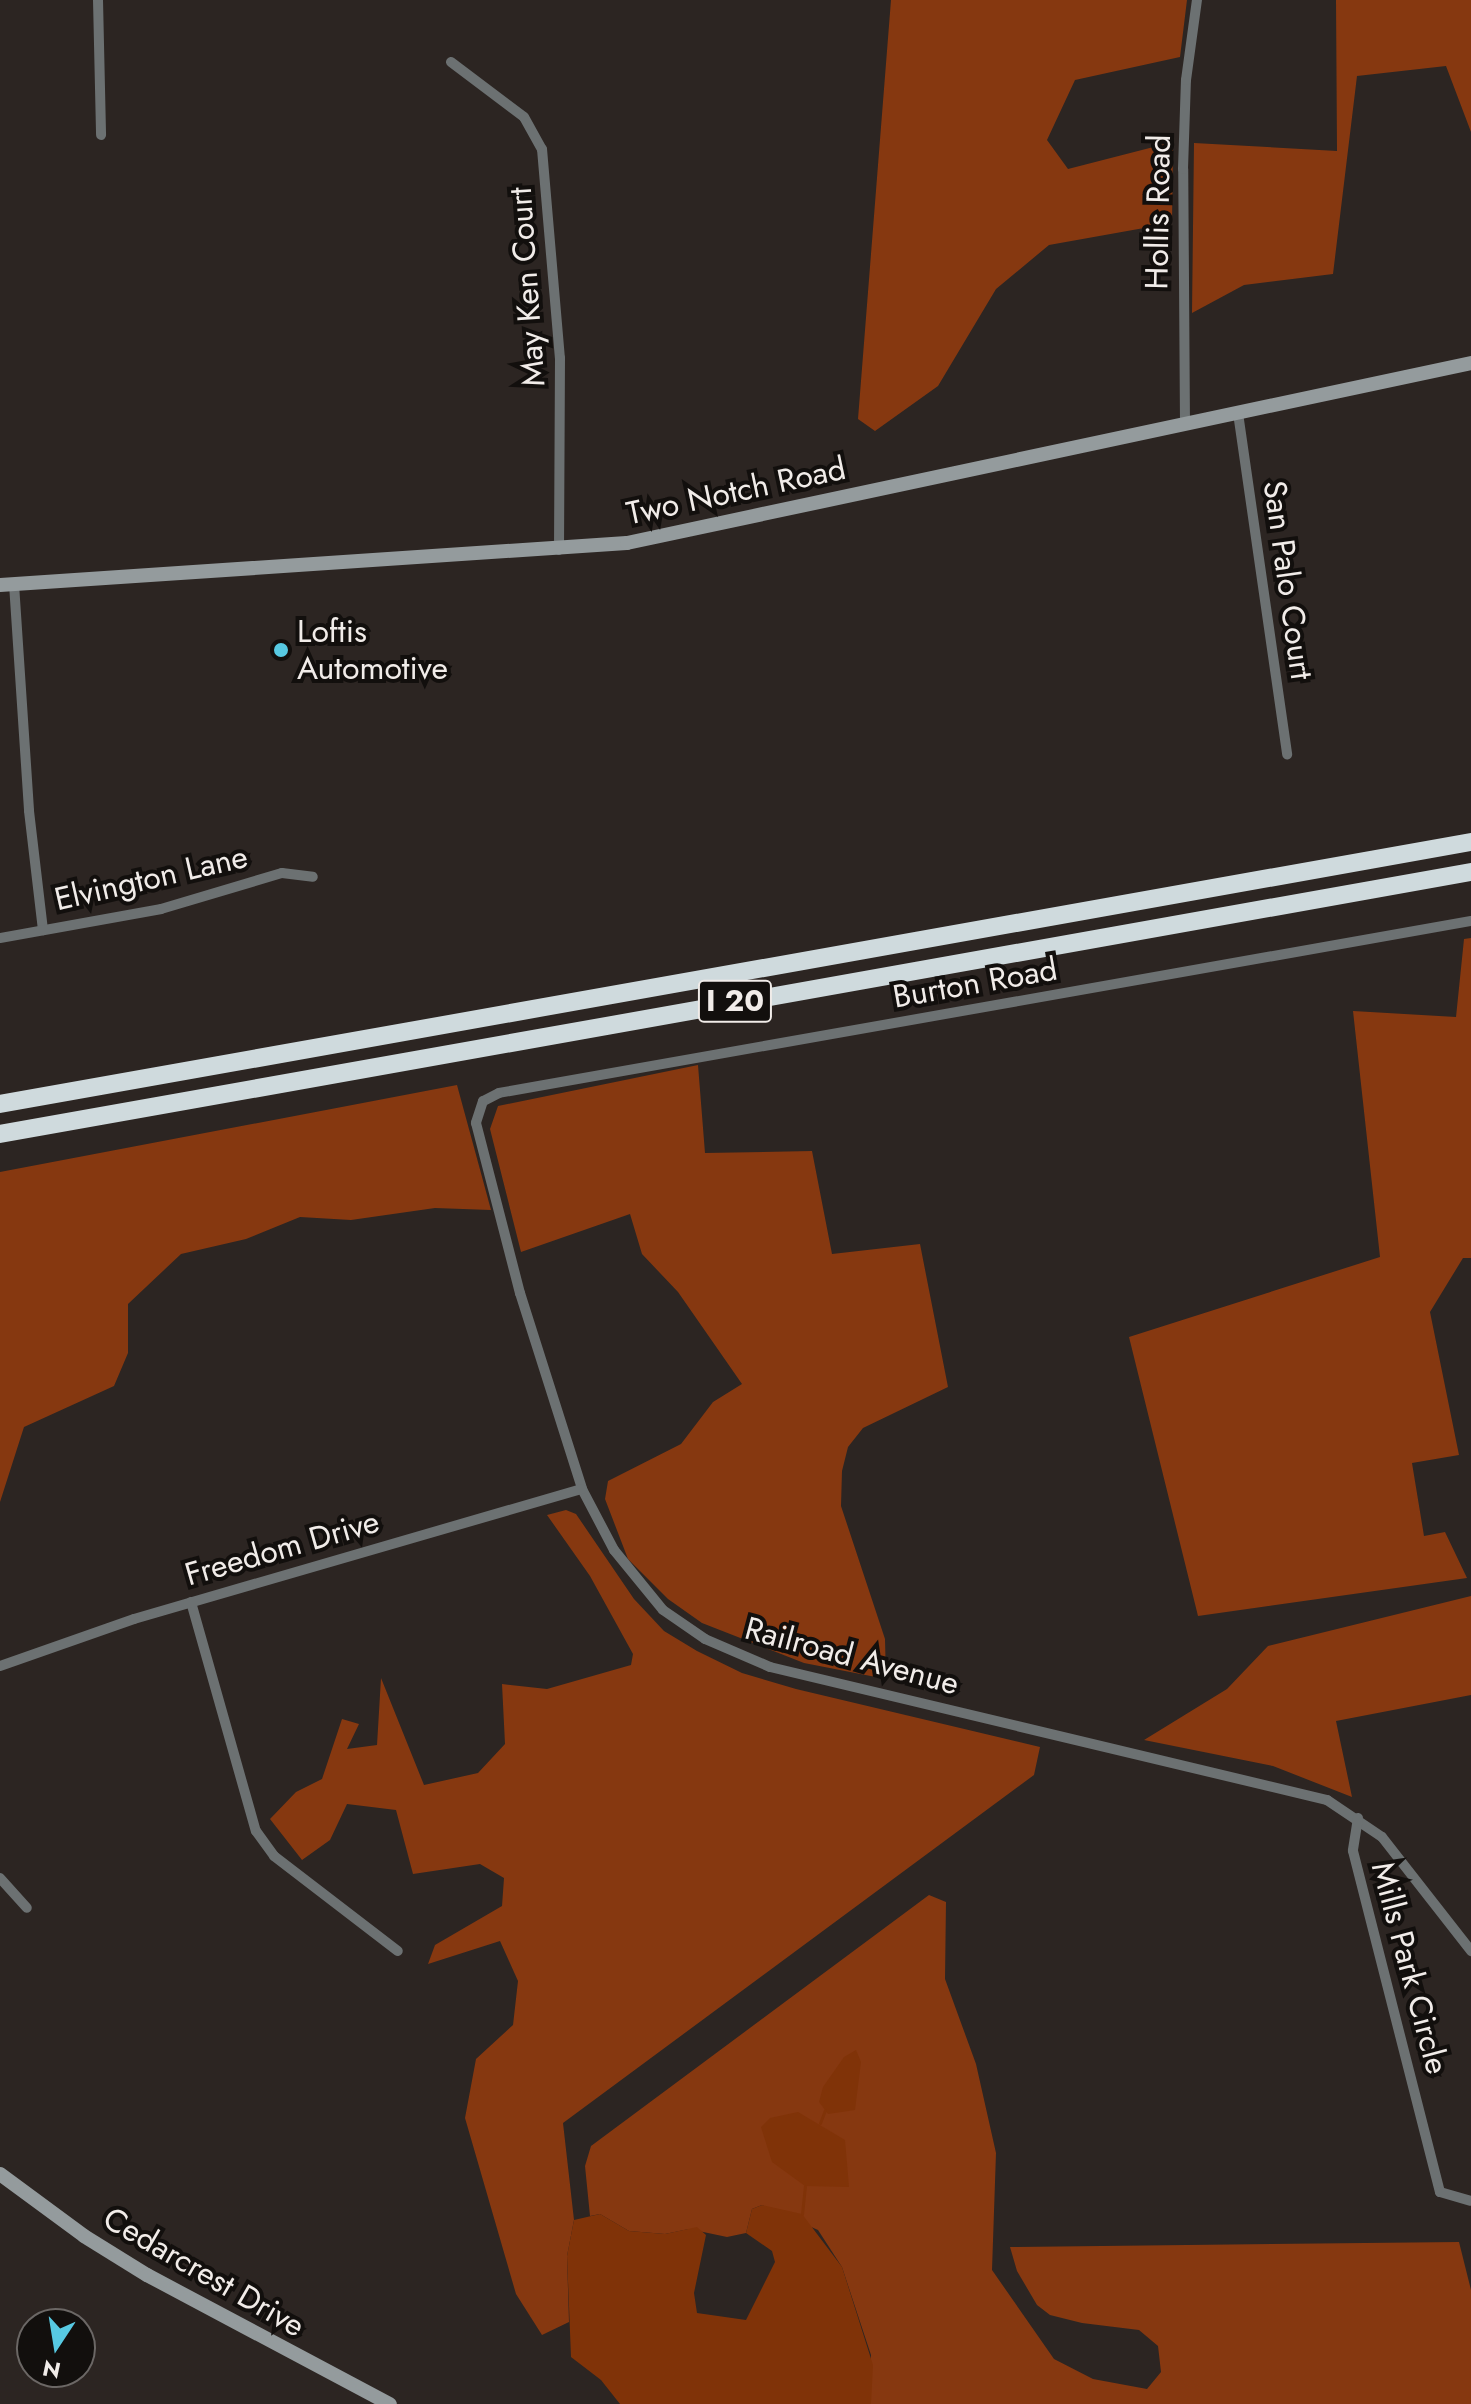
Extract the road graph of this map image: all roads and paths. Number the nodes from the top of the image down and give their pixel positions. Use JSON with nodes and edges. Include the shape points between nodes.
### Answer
{"nodes":[{"id":1,"x":98,"y":0,"type":"edge"},
{"id":2,"x":1197,"y":0,"type":"edge"},
{"id":3,"x":451,"y":62,"type":"dead end"},
{"id":4,"x":101,"y":135,"type":"dead end"},
{"id":5,"x":1471,"y":363,"type":"edge"},
{"id":6,"x":1238,"y":413,"type":"junction"},
{"id":7,"x":1185,"y":424,"type":"junction"},
{"id":8,"x":559,"y":550,"type":"junction"},
{"id":9,"x":7,"y":585,"type":"edge"},
{"id":10,"x":1287,"y":754,"type":"dead end"},
{"id":11,"x":1471,"y":842,"type":"edge"},
{"id":12,"x":1471,"y":872,"type":"edge"},
{"id":13,"x":313,"y":877,"type":"dead end"},
{"id":14,"x":1471,"y":921,"type":"edge"},
{"id":15,"x":43,"y":930,"type":"junction"},
{"id":16,"x":0,"y":938,"type":"edge"},
{"id":17,"x":489,"y":1096,"type":"joint"},
{"id":18,"x":0,"y":1104,"type":"edge"},
{"id":19,"x":0,"y":1134,"type":"edge"},
{"id":20,"x":582,"y":1489,"type":"junction"},
{"id":21,"x":191,"y":1602,"type":"junction"},
{"id":22,"x":0,"y":1666,"type":"edge"},
{"id":23,"x":1358,"y":1818,"type":"junction"},
{"id":24,"x":0,"y":1878,"type":"edge"},
{"id":25,"x":27,"y":1908,"type":"dead end"},
{"id":26,"x":398,"y":1951,"type":"dead end"},
{"id":27,"x":1471,"y":1951,"type":"edge"},
{"id":28,"x":0,"y":2174,"type":"edge"},
{"id":29,"x":1471,"y":2201,"type":"edge"},
{"id":30,"x":390,"y":2404,"type":"edge"}],
"edges":[{"from":1,"to":4,"type":"street"},
{"from":2,"to":7,"type":"street","name":"Hollis Road","via":[[1186,80],[1183,169]]},
{"from":3,"to":8,"type":"street","name":"May Ken Court","via":[[524,117],[542,149],[560,358]]},
{"from":5,"to":6,"type":"street","name":"Two Notch Road"},
{"from":6,"to":7,"type":"street","name":"Two Notch Road"},
{"from":6,"to":10,"type":"street","name":"San Palo Court"},
{"from":7,"to":8,"type":"street","name":"Two Notch Road","via":[[701,528]]},
{"from":8,"to":9,"type":"street","name":"Two Notch Road"},
{"from":9,"to":15,"type":"street"},
{"from":11,"to":18,"type":"highway","number":"I 20"},
{"from":12,"to":19,"type":"highway","number":"I 20"},
{"from":13,"to":15,"type":"street","name":"Elvington Lane","via":[[282,873],[161,909]]},
{"from":14,"to":17,"type":"street","name":"Burton Road"},
{"from":15,"to":16,"type":"street","name":"Elvington Lane"},
{"from":17,"to":20,"type":"street","name":"Railroad Avenue","via":[[479,1108],[478,1132],[520,1293]]},
{"from":20,"to":21,"type":"street","name":"Freedom Drive"},
{"from":20,"to":23,"type":"street","name":"Railroad Avenue","via":[[614,1550],[663,1610],[748,1659],[1088,1744],[1303,1791]]},
{"from":21,"to":22,"type":"street","name":"Freedom Drive"},
{"from":21,"to":26,"type":"street","via":[[256,1831],[274,1856]]},
{"from":23,"to":27,"type":"street","name":"Railroad Avenue","via":[[1382,1837]]},
{"from":23,"to":29,"type":"street","name":"Mills Park Circle","via":[[1353,1851],[1440,2192]]},
{"from":24,"to":25,"type":"street"},
{"from":28,"to":30,"type":"street","name":"Cedarcrest Drive","via":[[147,2275]]}]}
